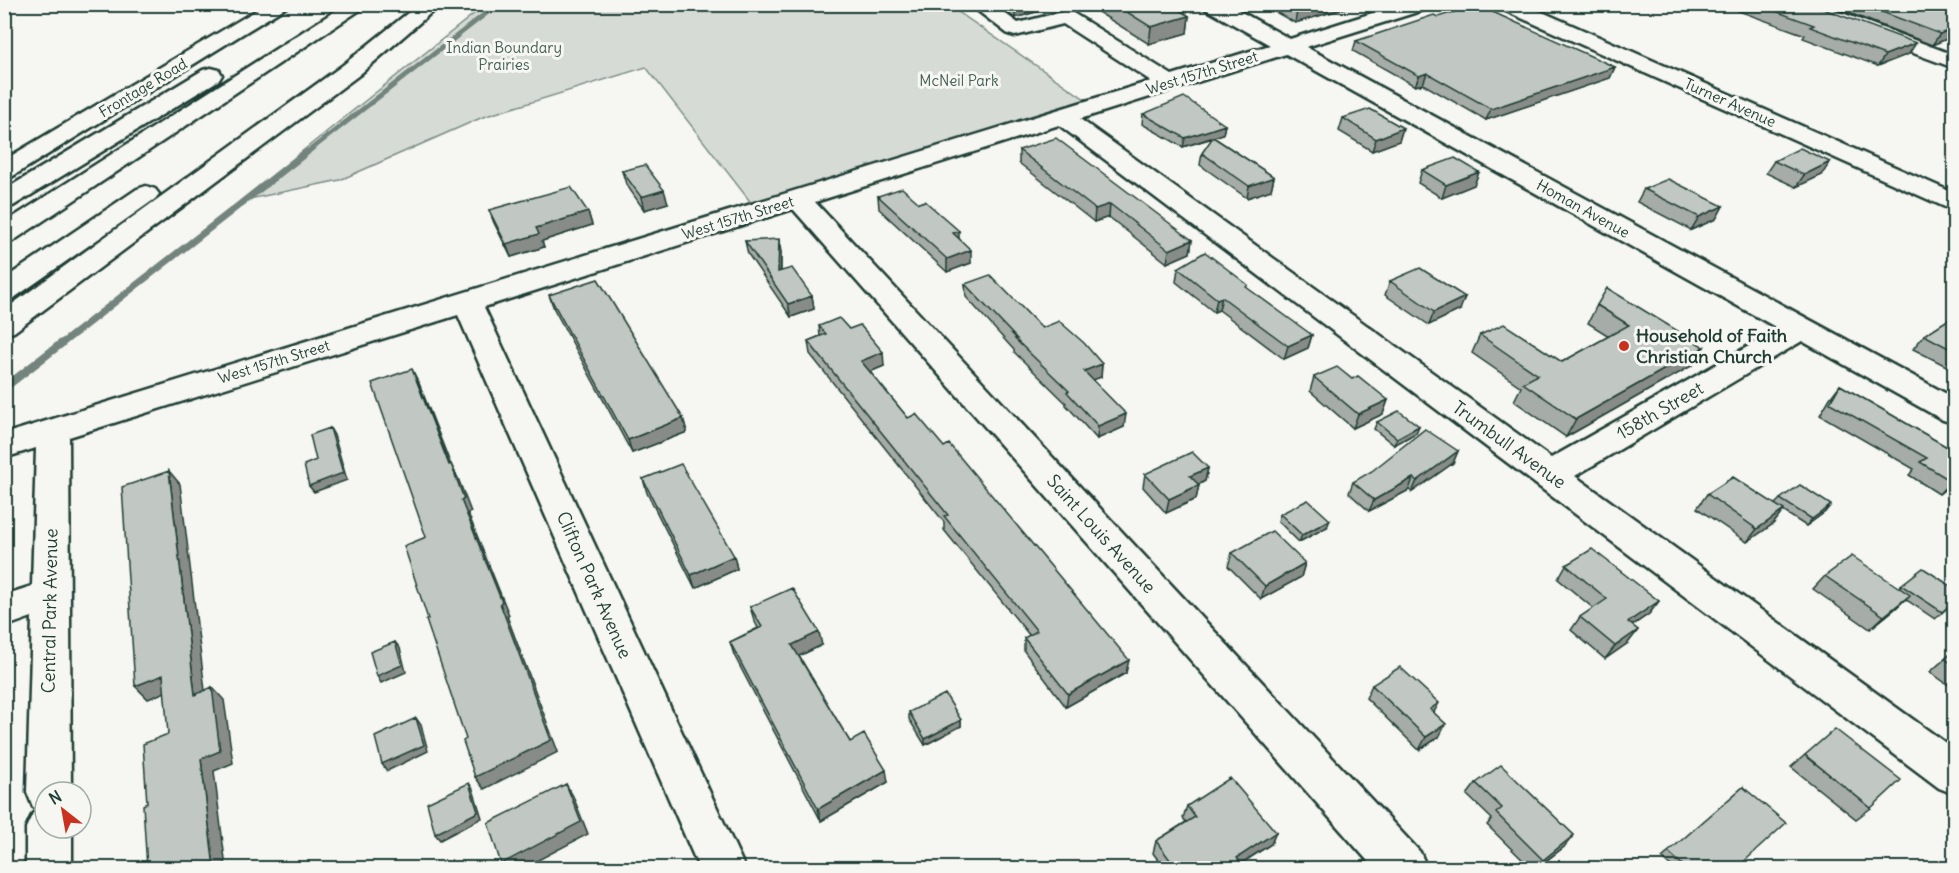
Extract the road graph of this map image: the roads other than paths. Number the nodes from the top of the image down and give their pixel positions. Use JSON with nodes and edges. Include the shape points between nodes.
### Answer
{"nodes":[{"id":1,"x":282,"y":4,"type":"edge"},
{"id":2,"x":332,"y":4,"type":"edge"},
{"id":3,"x":360,"y":4,"type":"edge"},
{"id":4,"x":423,"y":4,"type":"edge"},
{"id":5,"x":432,"y":4,"type":"edge"},
{"id":6,"x":978,"y":4,"type":"edge"},
{"id":7,"x":1211,"y":4,"type":"edge"},
{"id":8,"x":1423,"y":4,"type":"edge"},
{"id":9,"x":1506,"y":4,"type":"edge"},
{"id":10,"x":1798,"y":4,"type":"edge"},
{"id":11,"x":1288,"y":47,"type":"junction"},
{"id":12,"x":1954,"y":62,"type":"edge"},
{"id":13,"x":1169,"y":83,"type":"junction"},
{"id":14,"x":1063,"y":117,"type":"junction"},
{"id":15,"x":4,"y":171,"type":"edge"},
{"id":16,"x":798,"y":199,"type":"junction"},
{"id":17,"x":4,"y":201,"type":"edge"},
{"id":18,"x":1954,"y":202,"type":"edge"},
{"id":19,"x":4,"y":235,"type":"edge"},
{"id":20,"x":4,"y":292,"type":"edge"},
{"id":21,"x":467,"y":302,"type":"junction"},
{"id":22,"x":4,"y":325,"type":"edge"},
{"id":23,"x":1801,"y":328,"type":"junction"},
{"id":24,"x":1954,"y":412,"type":"edge"},
{"id":25,"x":53,"y":431,"type":"junction"},
{"id":26,"x":4,"y":446,"type":"edge"},
{"id":27,"x":1549,"y":475,"type":"junction"},
{"id":28,"x":50,"y":595,"type":"junction"},
{"id":29,"x":4,"y":611,"type":"edge"},
{"id":30,"x":1954,"y":774,"type":"edge"},
{"id":31,"x":49,"y":780,"type":"edge"},
{"id":32,"x":49,"y":840,"type":"edge"},
{"id":33,"x":49,"y":868,"type":"edge"},
{"id":34,"x":722,"y":868,"type":"edge"},
{"id":35,"x":1404,"y":868,"type":"edge"}],
"edges":[{"from":1,"to":15,"type":"main road","name":"Frontage Road"},
{"from":2,"to":17,"type":"main road"},
{"from":3,"to":19,"type":"main road"},
{"from":4,"to":20,"type":"main road"},
{"from":5,"to":22,"type":"main road","via":[[351,70]]},
{"from":6,"to":13,"type":"main road","via":[[1015,30],[1066,17]]},
{"from":7,"to":11,"type":"main road","name":"Homan Avenue"},
{"from":8,"to":11,"type":"main road","name":"West 157th Street"},
{"from":9,"to":18,"type":"main road","name":"Turner Avenue"},
{"from":10,"to":12,"type":"main road"},
{"from":11,"to":13,"type":"main road","name":"West 157th Street"},
{"from":11,"to":23,"type":"main road","name":"Homan Avenue"},
{"from":13,"to":14,"type":"main road","name":"West 157th Street"},
{"from":14,"to":16,"type":"main road","name":"West 157th Street"},
{"from":14,"to":27,"type":"main road","name":"Trumbull Avenue"},
{"from":16,"to":21,"type":"main road","name":"West 157th Street"},
{"from":16,"to":35,"type":"main road","name":"Saint Louis Avenue"},
{"from":21,"to":25,"type":"main road","name":"West 157th Street"},
{"from":21,"to":34,"type":"main road","name":"Clifton Park Avenue"},
{"from":23,"to":24,"type":"main road","name":"Homan Avenue"},
{"from":23,"to":27,"type":"main road","name":"158th Street"},
{"from":25,"to":26,"type":"main road","name":"West 157th Street"},
{"from":25,"to":28,"type":"main road","name":"Central Park Avenue"},
{"from":27,"to":30,"type":"main road","name":"Trumbull Avenue"},
{"from":28,"to":29,"type":"main road"},
{"from":28,"to":31,"type":"main road","name":"Central Park Avenue"},
{"from":32,"to":33,"type":"main road"}]}
